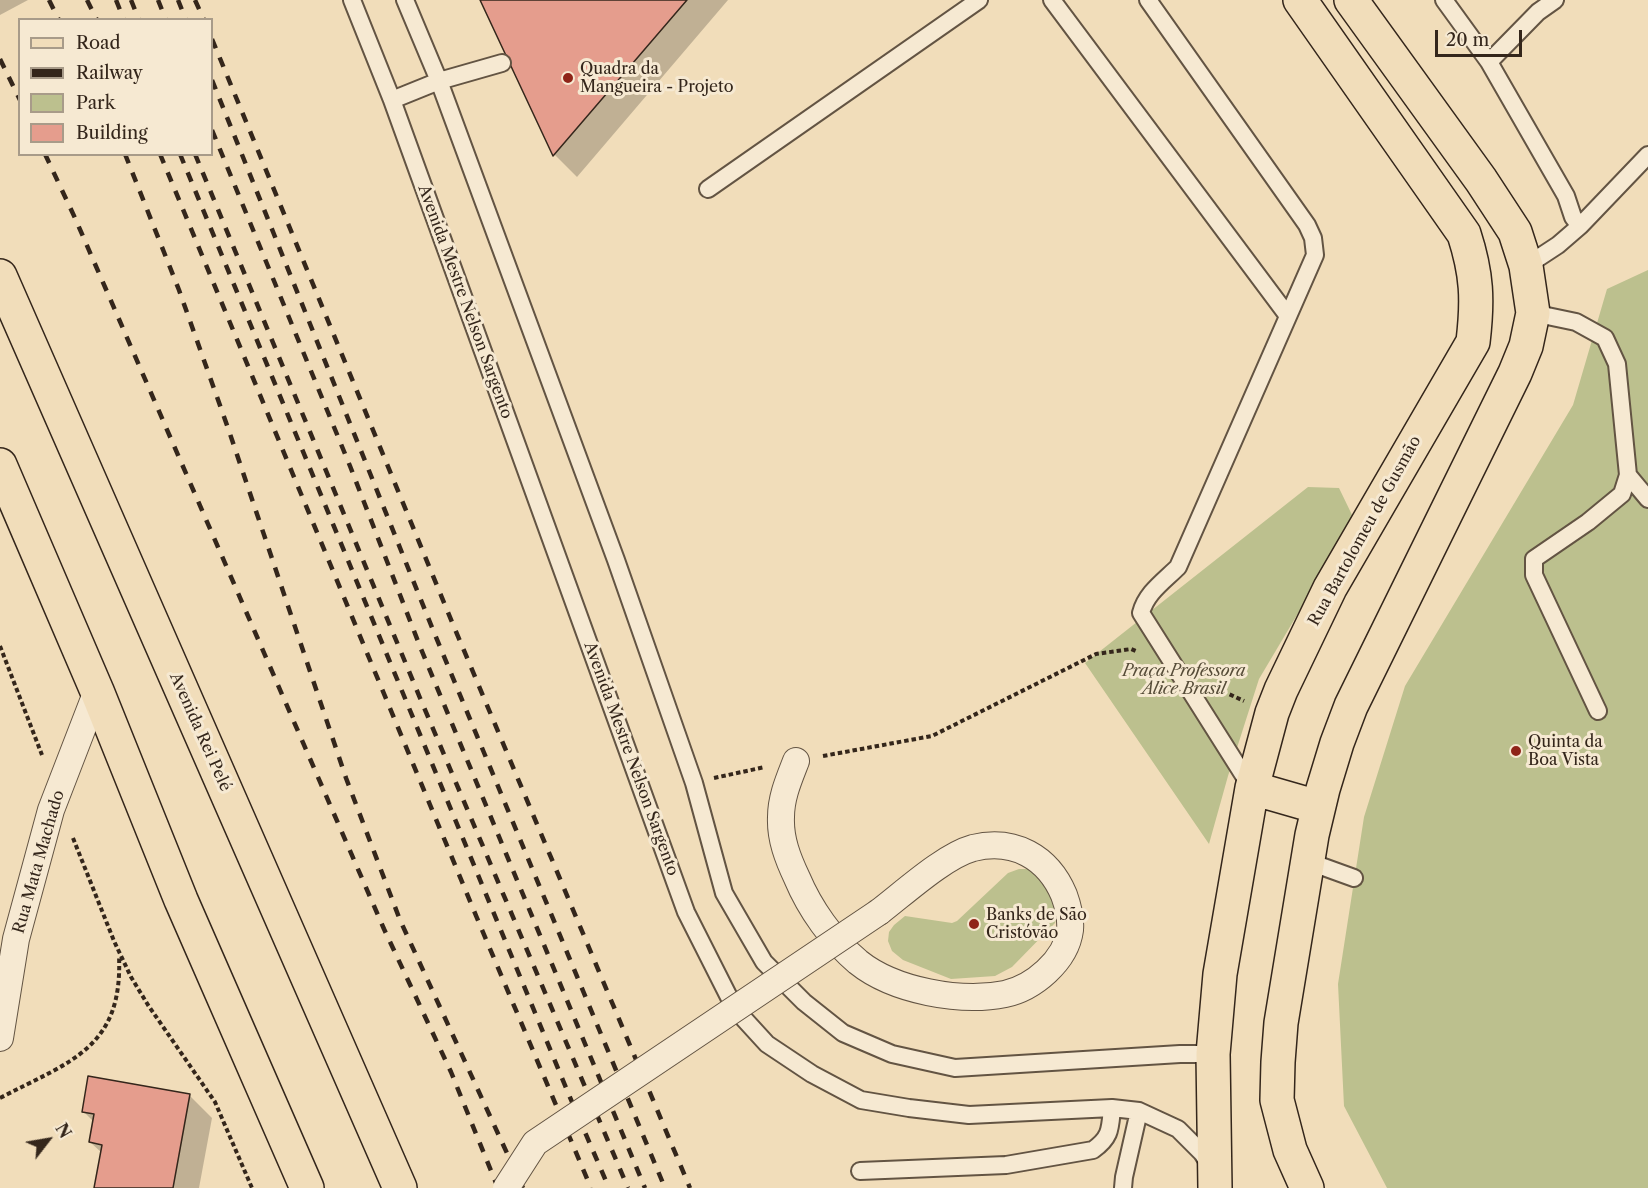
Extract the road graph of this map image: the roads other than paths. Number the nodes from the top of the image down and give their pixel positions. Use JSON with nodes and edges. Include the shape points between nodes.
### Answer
{"nodes":[{"id":1,"x":352,"y":0,"type":"edge"},
{"id":2,"x":405,"y":0,"type":"edge"},
{"id":3,"x":979,"y":0,"type":"edge"},
{"id":4,"x":1052,"y":0,"type":"edge"},
{"id":5,"x":1148,"y":0,"type":"edge"},
{"id":6,"x":1444,"y":0,"type":"edge"},
{"id":7,"x":1555,"y":0,"type":"edge"},
{"id":8,"x":1301,"y":2,"type":"edge"},
{"id":9,"x":1357,"y":9,"type":"edge"},
{"id":10,"x":1489,"y":62,"type":"junction"},
{"id":11,"x":502,"y":63,"type":"dead end"},
{"id":12,"x":439,"y":81,"type":"junction"},
{"id":13,"x":392,"y":100,"type":"junction"},
{"id":14,"x":1648,"y":155,"type":"edge"},
{"id":15,"x":708,"y":189,"type":"dead end"},
{"id":16,"x":1580,"y":226,"type":"junction"},
{"id":17,"x":1526,"y":266,"type":"junction"},
{"id":18,"x":0,"y":276,"type":"edge"},
{"id":19,"x":1533,"y":313,"type":"junction"},
{"id":20,"x":1288,"y":316,"type":"junction"},
{"id":21,"x":0,"y":465,"type":"edge"},
{"id":22,"x":1628,"y":476,"type":"junction"},
{"id":23,"x":1648,"y":499,"type":"edge"},
{"id":24,"x":97,"y":691,"type":"junction"},
{"id":25,"x":1598,"y":711,"type":"dead end"},
{"id":26,"x":796,"y":761,"type":"road end"},
{"id":27,"x":1252,"y":788,"type":"junction"},
{"id":28,"x":1318,"y":807,"type":"junction"},
{"id":29,"x":1307,"y":861,"type":"junction"},
{"id":30,"x":1354,"y":879,"type":"dead end"},
{"id":31,"x":0,"y":1038,"type":"edge"},
{"id":32,"x":1213,"y":1054,"type":"junction"},
{"id":33,"x":1112,"y":1108,"type":"junction"},
{"id":34,"x":1139,"y":1111,"type":"junction"},
{"id":35,"x":860,"y":1171,"type":"dead end"},
{"id":36,"x":1215,"y":1180,"type":"edge"},
{"id":37,"x":308,"y":1188,"type":"edge"},
{"id":38,"x":400,"y":1188,"type":"edge"},
{"id":39,"x":506,"y":1188,"type":"edge"},
{"id":40,"x":1123,"y":1188,"type":"edge"},
{"id":41,"x":1307,"y":1188,"type":"edge"}],
"edges":[{"from":1,"to":13,"type":"lane","name":"Avenida Mestre Nelson Sargento"},
{"from":2,"to":12,"type":"lane"},
{"from":3,"to":15,"type":"lane"},
{"from":4,"to":20,"type":"lane"},
{"from":5,"to":20,"type":"lane","via":[[1313,238],[1315,255]]},
{"from":6,"to":10,"type":"lane"},
{"from":7,"to":10,"type":"lane"},
{"from":8,"to":9,"type":"main road"},
{"from":8,"to":27,"type":"main road","name":"Rua Bartolomeu de Gusmão","via":[[1464,234],[1474,264],[1477,307],[1473,342],[1330,588],[1281,690]]},
{"from":9,"to":17,"type":"main road","via":[[1481,180],[1515,232]]},
{"from":10,"to":16,"type":"lane"},
{"from":11,"to":12,"type":"lane"},
{"from":12,"to":13,"type":"lane"},
{"from":12,"to":32,"type":"lane","via":[[694,783],[724,893],[764,963],[843,1033],[892,1054],[955,1068]]},
{"from":13,"to":33,"type":"lane","name":"Avenida Mestre Nelson Sargento","via":[[686,912],[735,1009],[767,1044],[861,1100],[969,1115]]},
{"from":14,"to":16,"type":"lane"},
{"from":16,"to":17,"type":"lane"},
{"from":17,"to":19,"type":"main road"},
{"from":18,"to":38,"type":"main road","name":"Avenida Rei Pelé"},
{"from":19,"to":22,"type":"lane","via":[[1576,322],[1605,338],[1617,364]]},
{"from":19,"to":28,"type":"main road","via":[[1515,373],[1351,706]]},
{"from":20,"to":27,"type":"lane","via":[[1178,567],[1148,595],[1141,613]]},
{"from":21,"to":24,"type":"main road"},
{"from":22,"to":23,"type":"lane"},
{"from":22,"to":25,"type":"lane","via":[[1622,494],[1534,559],[1534,575]]},
{"from":24,"to":31,"type":"street","name":"Rua Mata Machado","via":[[57,795],[16,939]]},
{"from":24,"to":37,"type":"main road","via":[[182,900]]},
{"from":26,"to":39,"type":"street","bridge":true,"via":[[785,788],[781,818],[786,855],[805,897],[840,945],[860,963],[887,979],[930,993],[966,997],[1005,994],[1030,984],[1061,953],[1070,931],[1069,907],[1058,880],[1042,862],[1020,849],[994,844],[970,849],[945,862],[879,912],[535,1143]]},
{"from":27,"to":28,"type":"main road"},
{"from":27,"to":32,"type":"main road","name":"Rua Bartolomeu de Gusmão","via":[[1220,974]]},
{"from":28,"to":29,"type":"main road"},
{"from":29,"to":30,"type":"lane"},
{"from":29,"to":41,"type":"main road","via":[[1281,1023],[1277,1100],[1290,1150]]},
{"from":32,"to":36,"type":"main road","name":"Rua Bartolomeu de Gusmão"},
{"from":33,"to":34,"type":"lane","name":"Avenida Mestre Nelson Sargento"},
{"from":33,"to":35,"type":"lane","via":[[1110,1132],[1093,1150],[1006,1165]]},
{"from":34,"to":36,"type":"lane","name":"Avenida Mestre Nelson Sargento","via":[[1178,1129],[1202,1153]]},
{"from":34,"to":40,"type":"lane"}]}
